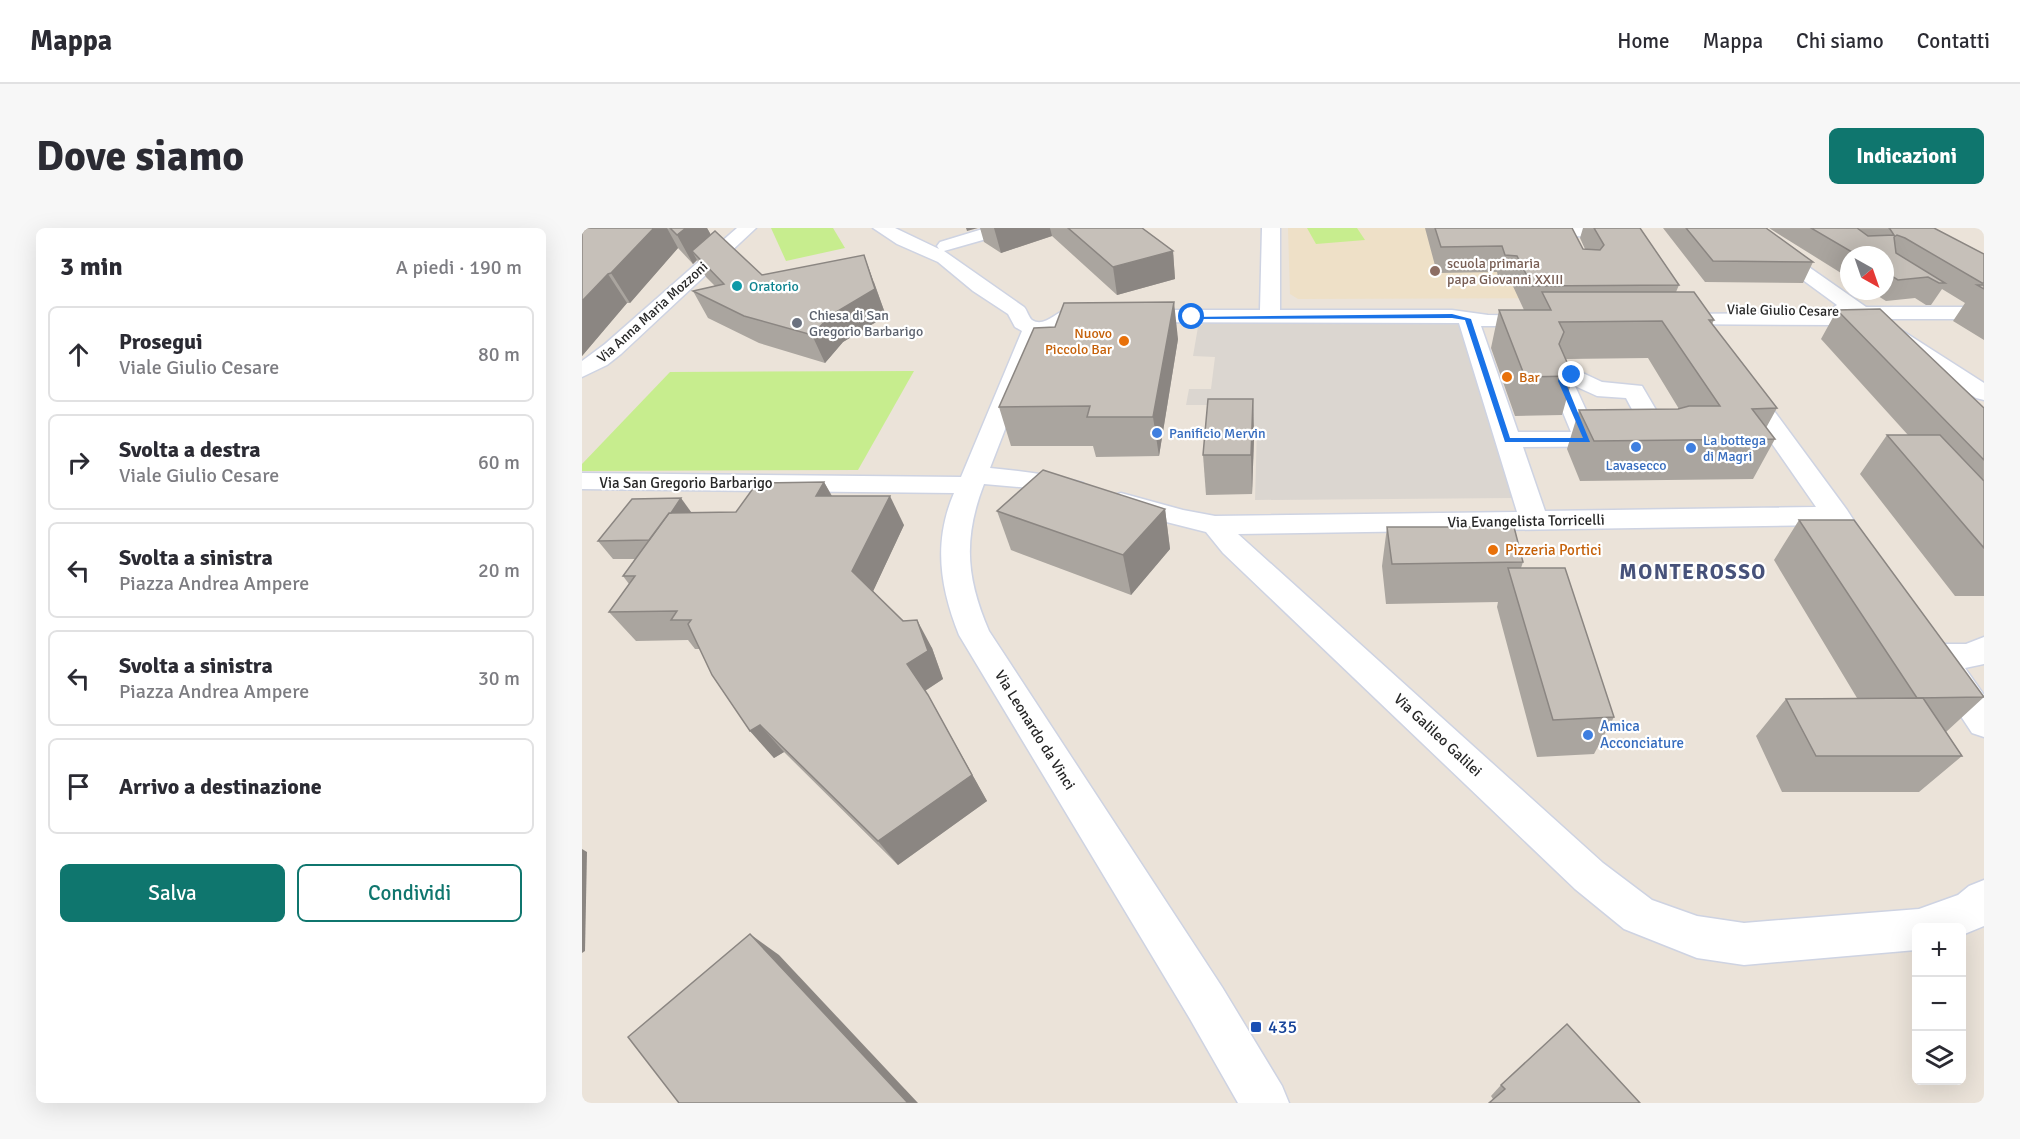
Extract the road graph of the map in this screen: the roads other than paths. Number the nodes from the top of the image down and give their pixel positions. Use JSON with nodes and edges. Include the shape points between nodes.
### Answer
{"nodes":[{"id":1,"x":747,"y":228,"type":"edge"},
{"id":2,"x":882,"y":228,"type":"edge"},
{"id":3,"x":907,"y":228,"type":"edge"},
{"id":4,"x":1005,"y":228,"type":"edge"},
{"id":5,"x":1271,"y":228,"type":"edge"},
{"id":6,"x":1741,"y":228,"type":"edge"},
{"id":7,"x":1564,"y":230,"type":"edge"},
{"id":8,"x":1641,"y":232,"type":"edge"},
{"id":9,"x":946,"y":246,"type":"junction"},
{"id":10,"x":1575,"y":250,"type":"edge"},
{"id":11,"x":1932,"y":293,"type":"edge"},
{"id":12,"x":1962,"y":312,"type":"junction"},
{"id":13,"x":1040,"y":313,"type":"junction"},
{"id":14,"x":1863,"y":313,"type":"junction"},
{"id":15,"x":1984,"y":313,"type":"edge"},
{"id":16,"x":1652,"y":315,"type":"edge"},
{"id":17,"x":1692,"y":315,"type":"junction"},
{"id":18,"x":1558,"y":316,"type":"edge"},
{"id":19,"x":1270,"y":317,"type":"junction"},
{"id":20,"x":1460,"y":317,"type":"junction"},
{"id":21,"x":582,"y":370,"type":"edge"},
{"id":22,"x":1984,"y":393,"type":"edge"},
{"id":23,"x":1507,"y":440,"type":"junction"},
{"id":24,"x":1587,"y":440,"type":"edge"},
{"id":25,"x":972,"y":480,"type":"junction"},
{"id":26,"x":582,"y":481,"type":"edge"},
{"id":27,"x":1836,"y":516,"type":"junction"},
{"id":28,"x":1534,"y":520,"type":"junction"},
{"id":29,"x":1215,"y":525,"type":"junction"},
{"id":30,"x":1864,"y":554,"type":"edge"},
{"id":31,"x":1984,"y":649,"type":"edge"},
{"id":32,"x":1984,"y":723,"type":"edge"},
{"id":33,"x":1984,"y":900,"type":"edge"},
{"id":34,"x":1936,"y":923,"type":"edge"},
{"id":35,"x":1912,"y":929,"type":"edge"},
{"id":36,"x":1265,"y":1103,"type":"edge"}],
"edges":[{"from":1,"to":21,"type":"street","name":"Via Anna Maria Mozzoni","via":[[613,349]]},
{"from":2,"to":13,"type":"street","via":[[945,258]]},
{"from":3,"to":9,"type":"street"},
{"from":4,"to":9,"type":"street"},
{"from":5,"to":19,"type":"street"},
{"from":6,"to":14,"type":"street"},
{"from":7,"to":8,"type":"street"},
{"from":7,"to":10,"type":"street"},
{"from":9,"to":13,"type":"street"},
{"from":11,"to":12,"type":"street"},
{"from":12,"to":14,"type":"street","name":"Viale Giulio Cesare"},
{"from":12,"to":15,"type":"street","name":"Viale Giulio Cesare"},
{"from":13,"to":19,"type":"street"},
{"from":13,"to":25,"type":"street","name":"Via Leonardo da Vinci"},
{"from":14,"to":17,"type":"street","name":"Viale Giulio Cesare","via":[[1840,319]]},
{"from":14,"to":22,"type":"street"},
{"from":16,"to":17,"type":"street","name":"Viale Giulio Cesare"},
{"from":17,"to":27,"type":"street"},
{"from":18,"to":20,"type":"street"},
{"from":19,"to":20,"type":"street"},
{"from":20,"to":23,"type":"street"},
{"from":23,"to":24,"type":"street"},
{"from":23,"to":28,"type":"street"},
{"from":25,"to":26,"type":"street","name":"Via San Gregorio Barbarigo"},
{"from":25,"to":29,"type":"street","via":[[1061,485]]},
{"from":25,"to":36,"type":"street","name":"Via Leonardo da Vinci","via":[[955,534],[954,568],[960,602],[975,635]]},
{"from":27,"to":28,"type":"street","name":"Via Evangelista Torricelli"},
{"from":27,"to":30,"type":"street"},
{"from":28,"to":29,"type":"street","name":"Via Evangelista Torricelli"},
{"from":29,"to":35,"type":"street","name":"Via Galileo Galilei","via":[[1589,876],[1639,915],[1697,937],[1744,944]]},
{"from":31,"to":32,"type":"street","via":[[1971,656],[1931,646]]},
{"from":33,"to":34,"type":"street","via":[[1971,911]]}]}
